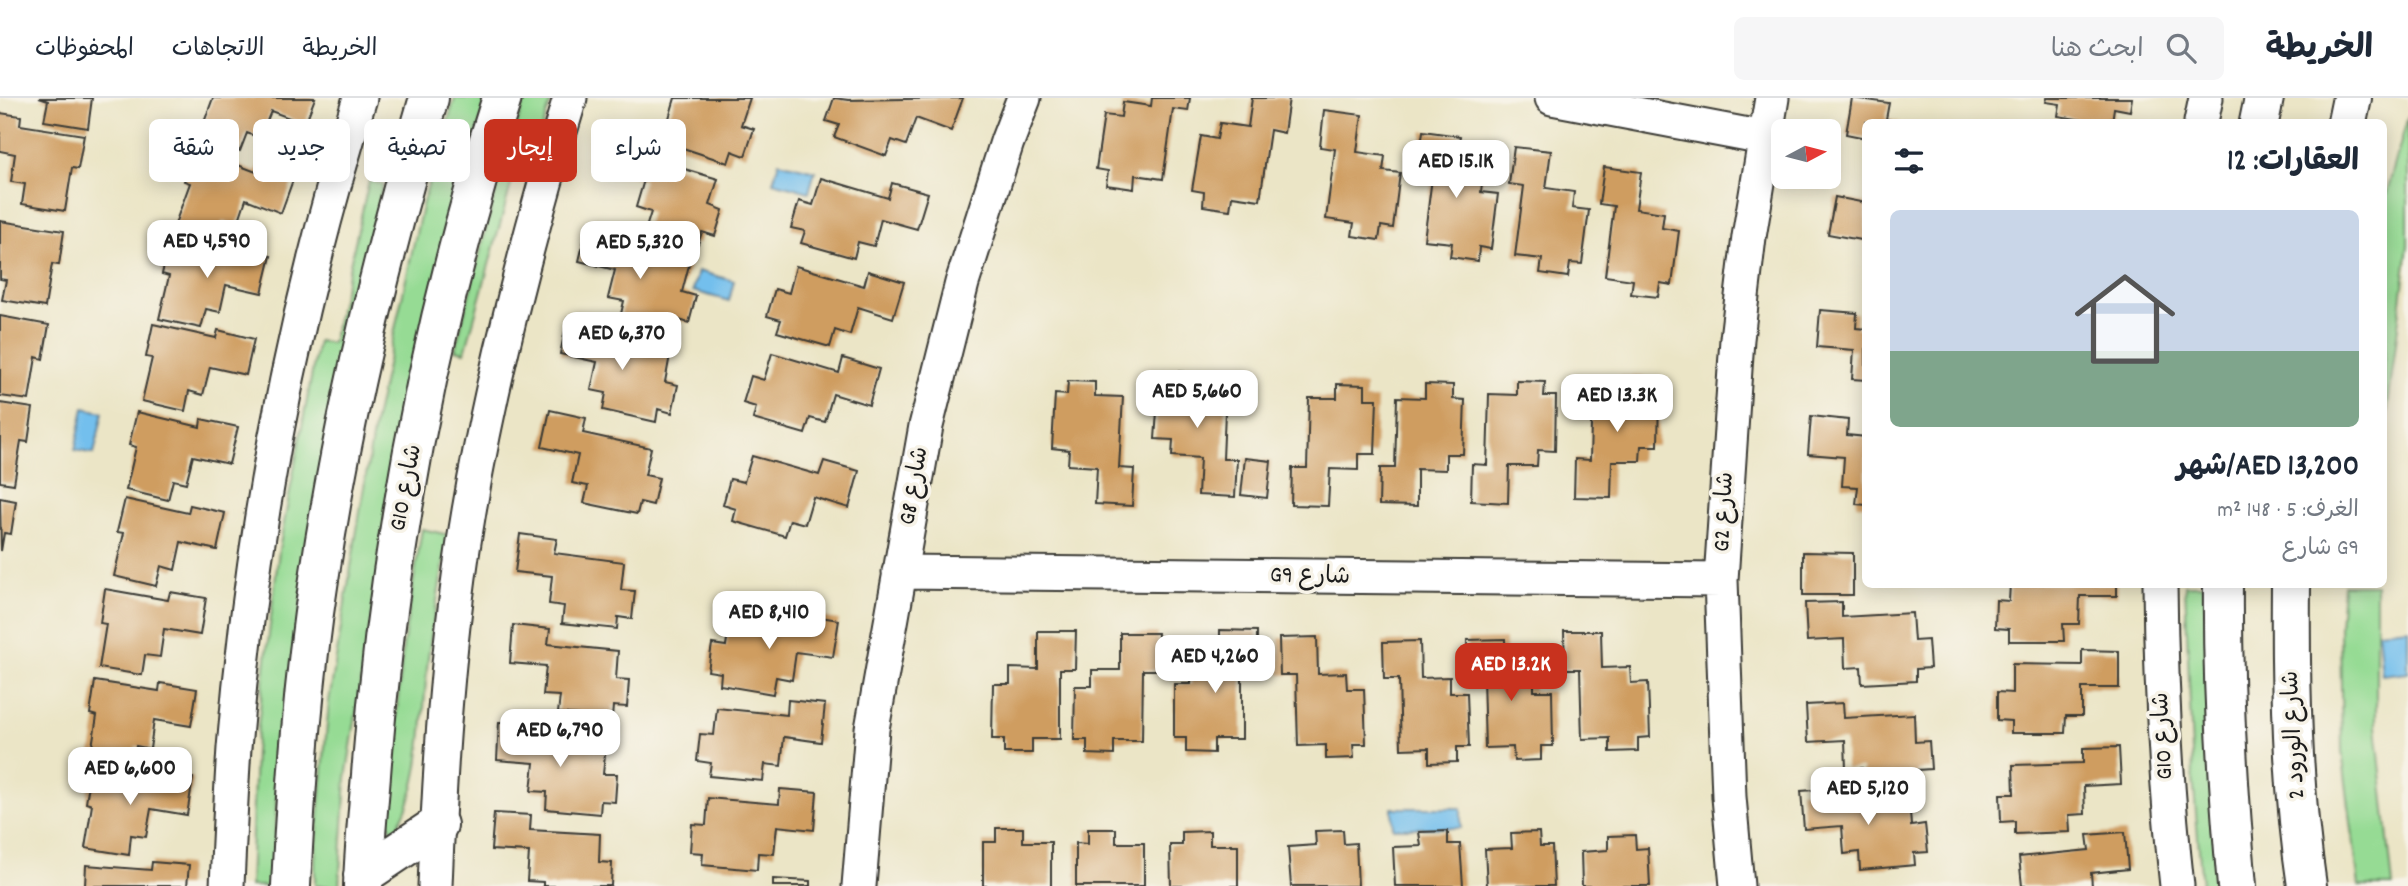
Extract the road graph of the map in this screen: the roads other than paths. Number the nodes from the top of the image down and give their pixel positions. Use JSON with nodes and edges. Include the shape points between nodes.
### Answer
{"nodes":[{"id":1,"x":360,"y":98,"type":"edge"},
{"id":2,"x":429,"y":98,"type":"edge"},
{"id":3,"x":502,"y":98,"type":"edge"},
{"id":4,"x":570,"y":98,"type":"edge"},
{"id":5,"x":1024,"y":98,"type":"edge"},
{"id":6,"x":1552,"y":98,"type":"edge"},
{"id":7,"x":1772,"y":98,"type":"edge"},
{"id":8,"x":2206,"y":98,"type":"edge"},
{"id":9,"x":2264,"y":98,"type":"edge"},
{"id":10,"x":2352,"y":98,"type":"edge"},
{"id":11,"x":2202,"y":119,"type":"edge"},
{"id":12,"x":2260,"y":119,"type":"edge"},
{"id":13,"x":2348,"y":119,"type":"edge"},
{"id":14,"x":1764,"y":138,"type":"junction"},
{"id":15,"x":900,"y":572,"type":"junction"},
{"id":16,"x":1721,"y":580,"type":"junction"},
{"id":17,"x":2160,"y":588,"type":"edge"},
{"id":18,"x":2223,"y":588,"type":"edge"},
{"id":19,"x":2291,"y":588,"type":"edge"},
{"id":20,"x":438,"y":825,"type":"junction"},
{"id":21,"x":363,"y":881,"type":"edge"},
{"id":22,"x":227,"y":886,"type":"edge"},
{"id":23,"x":291,"y":886,"type":"edge"},
{"id":24,"x":435,"y":886,"type":"edge"},
{"id":25,"x":859,"y":886,"type":"edge"},
{"id":26,"x":1737,"y":886,"type":"edge"},
{"id":27,"x":2177,"y":886,"type":"edge"},
{"id":28,"x":2237,"y":886,"type":"edge"},
{"id":29,"x":2307,"y":886,"type":"edge"}],
"edges":[{"from":1,"to":22,"type":"street","via":[[306,294],[277,429],[237,722]]},
{"from":2,"to":23,"type":"street","via":[[370,314],[339,460],[318,580],[304,702]]},
{"from":3,"to":21,"type":"street","name":"G10 شارع","via":[[433,354],[401,518],[378,682]]},
{"from":4,"to":20,"type":"street","via":[[498,359],[469,513],[448,668]]},
{"from":5,"to":15,"type":"street","name":"G8 شارع","via":[[962,283],[926,426]]},
{"from":6,"to":14,"type":"street"},
{"from":7,"to":14,"type":"street","name":"G2 شارع"},
{"from":8,"to":11,"type":"street"},
{"from":9,"to":12,"type":"street"},
{"from":10,"to":13,"type":"street"},
{"from":14,"to":16,"type":"street","name":"G2 شارع","via":[[1737,339]]},
{"from":15,"to":16,"type":"street","name":"G9 شارع"},
{"from":15,"to":25,"type":"street","name":"G8 شارع","via":[[872,729]]},
{"from":16,"to":26,"type":"street","name":"G2 شارع"},
{"from":17,"to":27,"type":"street","name":"G10 شارع","via":[[2167,794]]},
{"from":18,"to":28,"type":"street","via":[[2228,792]]},
{"from":19,"to":29,"type":"street","name":"شارع الورود 2","via":[[2294,750]]},
{"from":20,"to":21,"type":"street"},
{"from":20,"to":24,"type":"street"}]}
